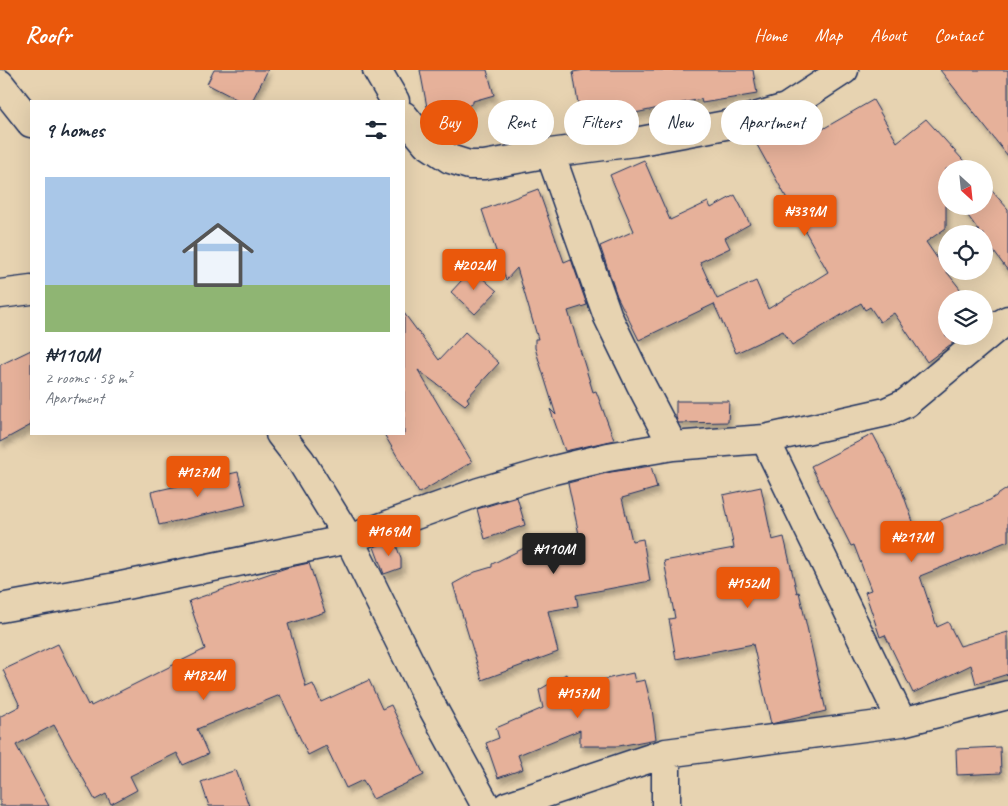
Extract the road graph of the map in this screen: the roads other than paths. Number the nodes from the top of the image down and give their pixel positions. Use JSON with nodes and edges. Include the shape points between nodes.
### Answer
{"nodes":[{"id":1,"x":377,"y":70,"type":"edge"},
{"id":2,"x":844,"y":70,"type":"edge"},
{"id":3,"x":0,"y":84,"type":"edge"},
{"id":4,"x":394,"y":100,"type":"edge"},
{"id":5,"x":405,"y":117,"type":"edge"},
{"id":6,"x":30,"y":122,"type":"edge"},
{"id":7,"x":550,"y":153,"type":"junction"},
{"id":8,"x":30,"y":290,"type":"edge"},
{"id":9,"x":0,"y":294,"type":"edge"},
{"id":10,"x":1008,"y":320,"type":"edge"},
{"id":11,"x":281,"y":435,"type":"edge"},
{"id":12,"x":765,"y":439,"type":"junction"},
{"id":13,"x":673,"y":446,"type":"junction"},
{"id":14,"x":349,"y":539,"type":"junction"},
{"id":15,"x":0,"y":608,"type":"edge"},
{"id":16,"x":1008,"y":695,"type":"edge"},
{"id":17,"x":902,"y":722,"type":"junction"},
{"id":18,"x":666,"y":753,"type":"junction"},
{"id":19,"x":486,"y":806,"type":"edge"},
{"id":20,"x":507,"y":806,"type":"edge"},
{"id":21,"x":666,"y":806,"type":"edge"}],
"edges":[{"from":1,"to":4,"type":"street"},
{"from":2,"to":7,"type":"street","via":[[786,108],[731,124],[635,142]]},
{"from":3,"to":6,"type":"street"},
{"from":5,"to":7,"type":"street","via":[[426,143],[450,159],[469,165]]},
{"from":7,"to":13,"type":"street","via":[[608,317]]},
{"from":8,"to":9,"type":"street"},
{"from":10,"to":12,"type":"street","via":[[906,403],[886,412]]},
{"from":11,"to":14,"type":"street","via":[[301,461]]},
{"from":12,"to":13,"type":"street"},
{"from":12,"to":17,"type":"street"},
{"from":13,"to":14,"type":"street","via":[[608,457],[515,481]]},
{"from":14,"to":15,"type":"street"},
{"from":14,"to":19,"type":"street","via":[[430,703]]},
{"from":16,"to":17,"type":"street"},
{"from":17,"to":18,"type":"street"},
{"from":18,"to":20,"type":"street"},
{"from":18,"to":21,"type":"street"}]}
